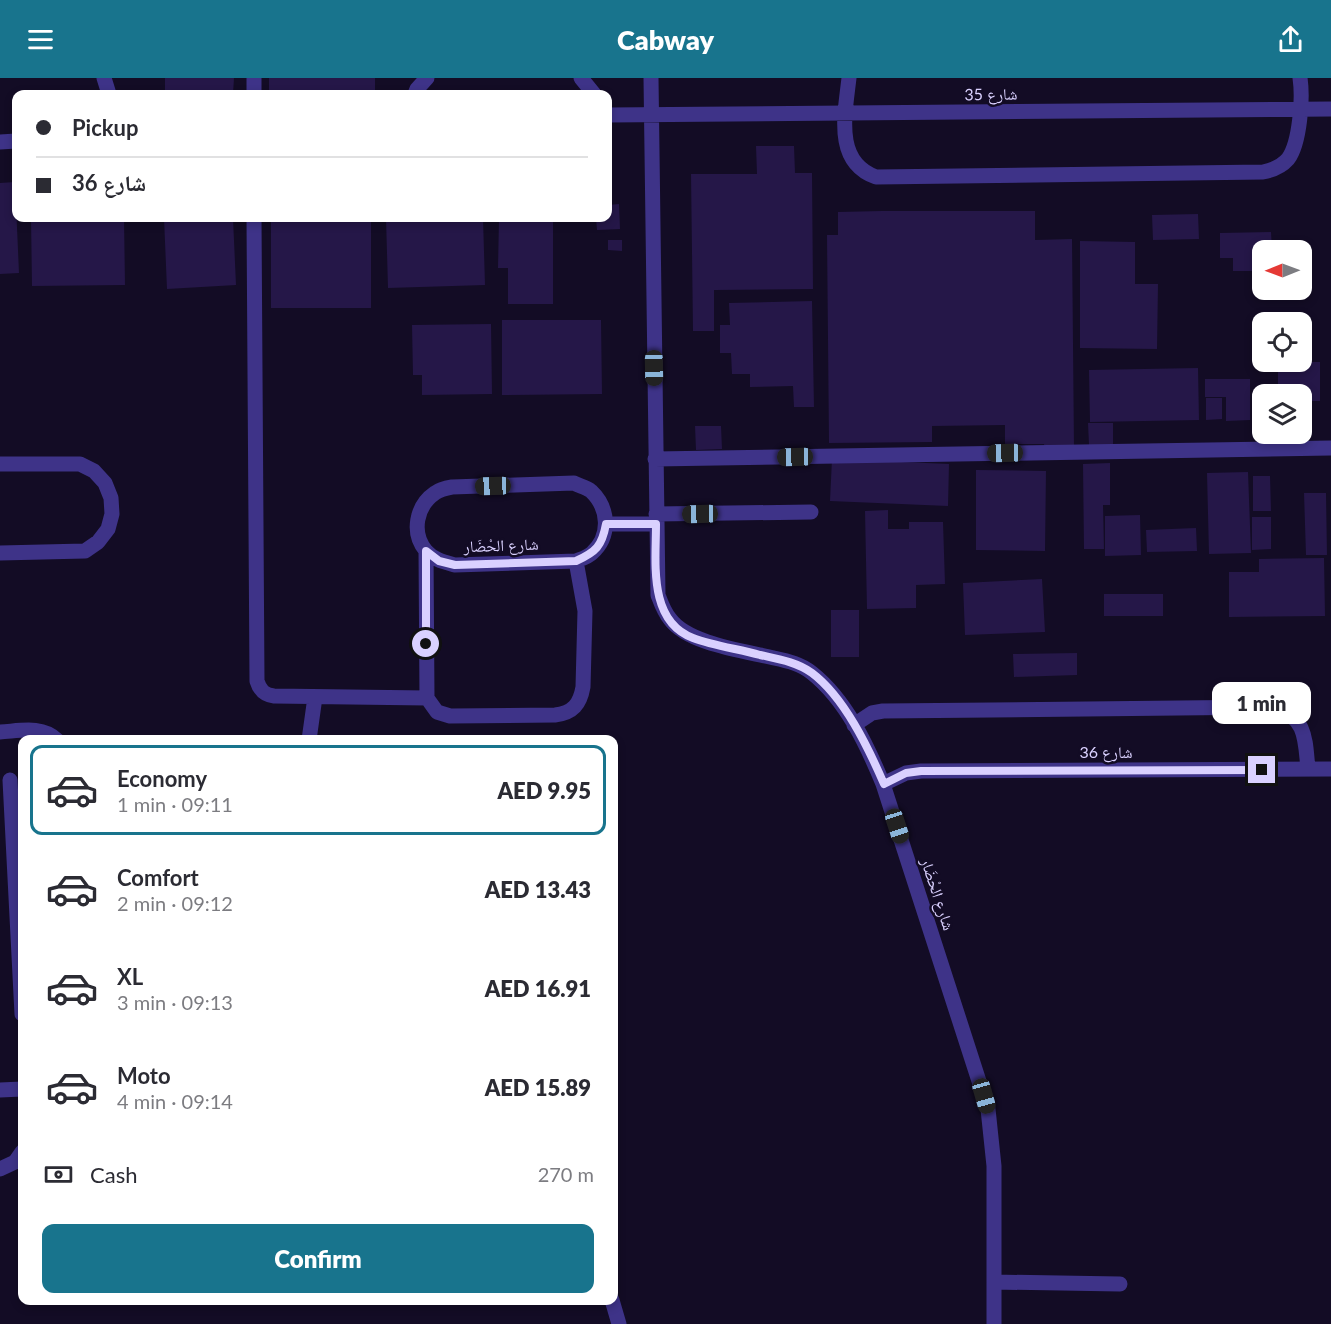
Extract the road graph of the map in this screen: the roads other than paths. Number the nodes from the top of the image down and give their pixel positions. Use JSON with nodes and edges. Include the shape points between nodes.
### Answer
{"nodes":[{"id":1,"x":428,"y":78,"type":"edge"},
{"id":2,"x":581,"y":78,"type":"edge"},
{"id":3,"x":651,"y":78,"type":"edge"},
{"id":4,"x":849,"y":78,"type":"edge"},
{"id":5,"x":1300,"y":78,"type":"edge"},
{"id":6,"x":417,"y":90,"type":"edge"},
{"id":7,"x":591,"y":90,"type":"edge"},
{"id":8,"x":1300,"y":109,"type":"junction"},
{"id":9,"x":1331,"y":109,"type":"edge"},
{"id":10,"x":845,"y":113,"type":"junction"},
{"id":11,"x":612,"y":115,"type":"edge"},
{"id":12,"x":651,"y":116,"type":"junction"},
{"id":13,"x":254,"y":222,"type":"edge"},
{"id":14,"x":1331,"y":448,"type":"edge"},
{"id":15,"x":655,"y":459,"type":"junction"},
{"id":16,"x":0,"y":464,"type":"edge"},
{"id":17,"x":812,"y":512,"type":"dead end"},
{"id":18,"x":656,"y":519,"type":"junction"},
{"id":19,"x":606,"y":524,"type":"junction"},
{"id":20,"x":426,"y":551,"type":"junction"},
{"id":21,"x":0,"y":553,"type":"edge"},
{"id":22,"x":576,"y":561,"type":"junction"},
{"id":23,"x":315,"y":697,"type":"junction"},
{"id":24,"x":427,"y":698,"type":"junction"},
{"id":25,"x":854,"y":725,"type":"junction"},
{"id":26,"x":0,"y":732,"type":"edge"},
{"id":27,"x":51,"y":735,"type":"edge"},
{"id":28,"x":310,"y":735,"type":"edge"},
{"id":29,"x":1308,"y":769,"type":"junction"},
{"id":30,"x":1331,"y":769,"type":"edge"},
{"id":31,"x":11,"y":780,"type":"edge"},
{"id":32,"x":884,"y":784,"type":"junction"},
{"id":33,"x":18,"y":929,"type":"edge"},
{"id":34,"x":18,"y":1089,"type":"edge"},
{"id":35,"x":0,"y":1090,"type":"edge"},
{"id":36,"x":18,"y":1158,"type":"edge"},
{"id":37,"x":0,"y":1169,"type":"edge"},
{"id":38,"x":994,"y":1282,"type":"junction"},
{"id":39,"x":1120,"y":1284,"type":"dead end"},
{"id":40,"x":613,"y":1305,"type":"edge"},
{"id":41,"x":619,"y":1324,"type":"edge"},
{"id":42,"x":994,"y":1324,"type":"edge"}],
"edges":[{"from":1,"to":6,"type":"street"},
{"from":2,"to":7,"type":"street"},
{"from":3,"to":12,"type":"street","name":"شارع الحْضَار"},
{"from":4,"to":10,"type":"street"},
{"from":5,"to":8,"type":"street"},
{"from":8,"to":9,"type":"street","name":"شارع 35"},
{"from":8,"to":10,"type":"street","name":"شارع 35"},
{"from":8,"to":10,"type":"street","via":[[1289,157],[1273,170],[1263,172],[876,177],[858,168],[849,154]]},
{"from":10,"to":12,"type":"street","name":"شارع 35"},
{"from":11,"to":12,"type":"street","name":"شارع 35"},
{"from":12,"to":15,"type":"street","name":"شارع الحْضَار"},
{"from":13,"to":23,"type":"street","via":[[257,681],[268,695]]},
{"from":14,"to":15,"type":"street"},
{"from":15,"to":18,"type":"street","name":"شارع الحْضَار"},
{"from":16,"to":21,"type":"street","via":[[80,464],[105,483],[112,514],[108,529],[85,551]]},
{"from":17,"to":18,"type":"street"},
{"from":18,"to":19,"type":"street"},
{"from":18,"to":25,"type":"street","name":"شارع الحْضَار","via":[[658,595],[670,620],[692,638],[794,663],[811,672]]},
{"from":19,"to":20,"type":"street","via":[[602,504],[589,489],[574,483],[452,487],[436,492],[423,503],[417,527]]},
{"from":19,"to":22,"type":"street","via":[[603,540],[591,554]]},
{"from":20,"to":22,"type":"street","name":"شارع الحْضَار","via":[[439,561],[455,565]]},
{"from":20,"to":24,"type":"street"},
{"from":22,"to":24,"type":"street","via":[[585,611],[584,687],[576,706],[555,715],[450,716],[437,712]]},
{"from":23,"to":24,"type":"street"},
{"from":23,"to":28,"type":"street"},
{"from":25,"to":29,"type":"street","via":[[872,713],[884,711],[1276,707],[1301,726]]},
{"from":25,"to":32,"type":"street","name":"شارع الحْضَار"},
{"from":26,"to":27,"type":"street","via":[[39,730]]},
{"from":29,"to":30,"type":"street","name":"شارع 36"},
{"from":29,"to":32,"type":"street","name":"شارع 36","via":[[921,771],[906,773]]},
{"from":31,"to":33,"type":"street"},
{"from":32,"to":38,"type":"street","name":"شارع الحْضَار","via":[[988,1109],[994,1166]]},
{"from":34,"to":35,"type":"street"},
{"from":36,"to":37,"type":"street"},
{"from":38,"to":39,"type":"street"},
{"from":38,"to":42,"type":"street","name":"شارع الحْضَار"},
{"from":40,"to":41,"type":"street"}]}
